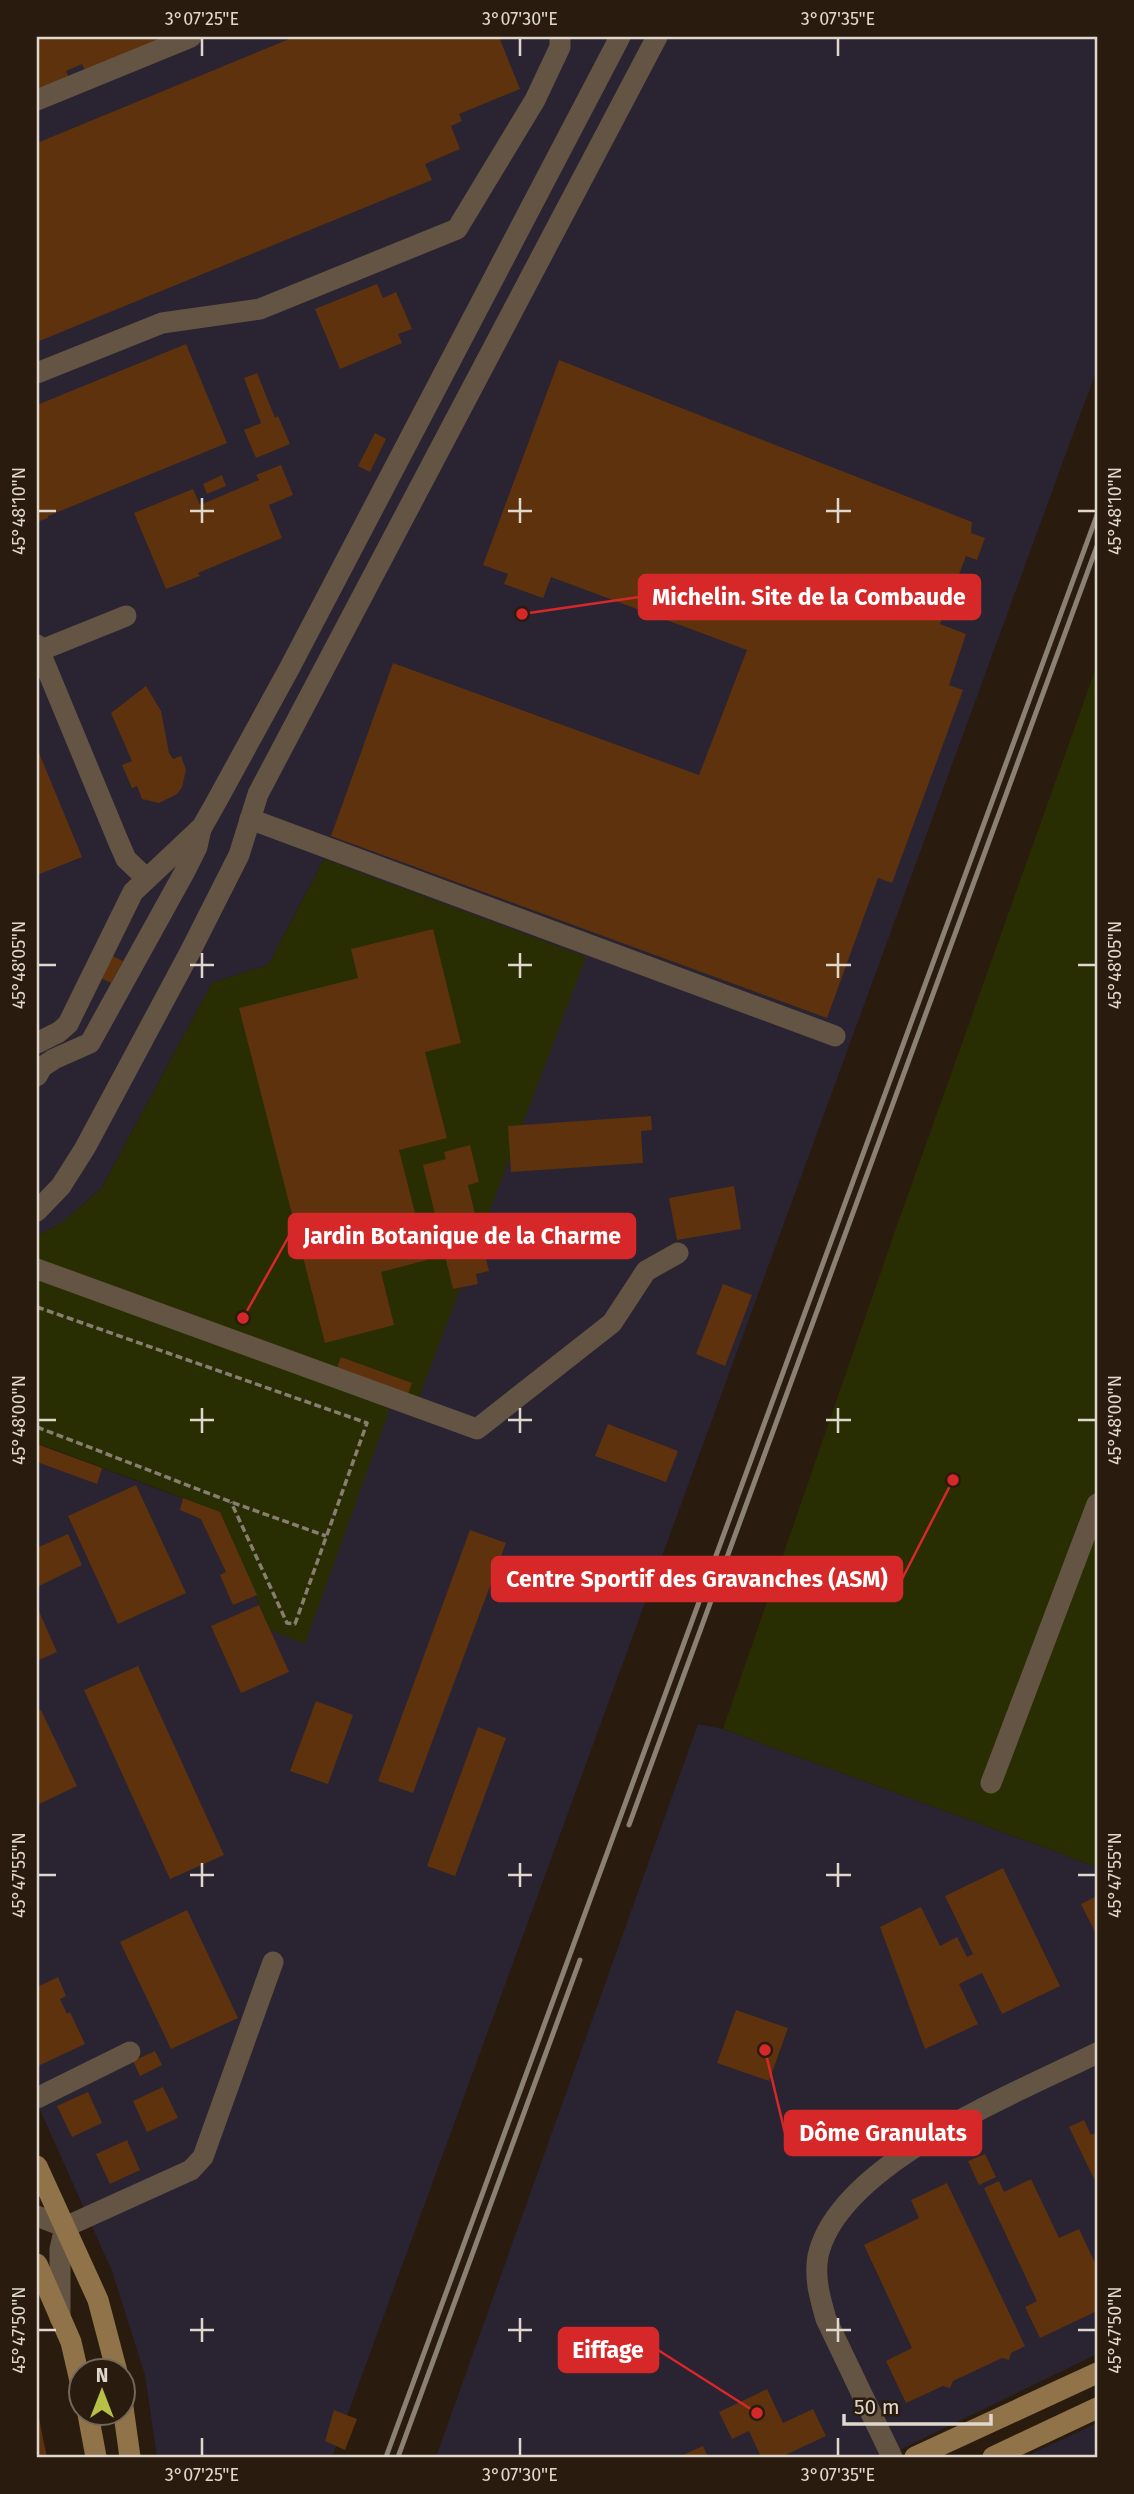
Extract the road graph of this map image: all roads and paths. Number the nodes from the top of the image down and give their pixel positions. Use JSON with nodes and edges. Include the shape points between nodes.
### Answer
{"nodes":[{"id":1,"x":191,"y":37,"type":"edge"},
{"id":2,"x":560,"y":37,"type":"edge"},
{"id":3,"x":620,"y":37,"type":"edge"},
{"id":4,"x":657,"y":37,"type":"edge"},
{"id":5,"x":37,"y":100,"type":"edge"},
{"id":6,"x":37,"y":373,"type":"edge"},
{"id":7,"x":125,"y":616,"type":"dead end"},
{"id":8,"x":38,"y":648,"type":"edge"},
{"id":9,"x":250,"y":819,"type":"junction"},
{"id":10,"x":202,"y":827,"type":"junction"},
{"id":11,"x":139,"y":885,"type":"junction"},
{"id":12,"x":835,"y":1036,"type":"dead end"},
{"id":13,"x":37,"y":1044,"type":"edge"},
{"id":14,"x":37,"y":1076,"type":"edge"},
{"id":15,"x":37,"y":1211,"type":"edge"},
{"id":16,"x":678,"y":1253,"type":"dead end"},
{"id":17,"x":37,"y":1269,"type":"edge"},
{"id":18,"x":37,"y":1307,"type":"edge"},
{"id":19,"x":37,"y":1427,"type":"edge"},
{"id":20,"x":231,"y":1502,"type":"junction"},
{"id":21,"x":1097,"y":1504,"type":"edge"},
{"id":22,"x":326,"y":1536,"type":"junction"},
{"id":23,"x":991,"y":1783,"type":"dead end"},
{"id":24,"x":273,"y":1962,"type":"dead end"},
{"id":25,"x":130,"y":2052,"type":"dead end"},
{"id":26,"x":1097,"y":2053,"type":"edge"},
{"id":27,"x":37,"y":2098,"type":"edge"},
{"id":28,"x":37,"y":2166,"type":"edge"},
{"id":29,"x":37,"y":2216,"type":"edge"},
{"id":30,"x":65,"y":2227,"type":"junction"},
{"id":31,"x":37,"y":2264,"type":"edge"},
{"id":32,"x":60,"y":2318,"type":"junction"},
{"id":33,"x":75,"y":2358,"type":"edge"},
{"id":34,"x":114,"y":2358,"type":"edge"},
{"id":35,"x":1097,"y":2373,"type":"edge"},
{"id":36,"x":1097,"y":2408,"type":"edge"},
{"id":37,"x":91,"y":2428,"type":"edge"},
{"id":38,"x":126,"y":2428,"type":"edge"},
{"id":39,"x":96,"y":2457,"type":"edge"},
{"id":40,"x":130,"y":2457,"type":"edge"},
{"id":41,"x":892,"y":2457,"type":"edge"},
{"id":42,"x":915,"y":2457,"type":"edge"},
{"id":43,"x":993,"y":2457,"type":"edge"}],
"edges":[{"from":1,"to":5,"type":"street"},
{"from":2,"to":6,"type":"street","via":[[560,47],[535,100],[457,229],[260,309],[162,323]]},
{"from":3,"to":10,"type":"street"},
{"from":4,"to":9,"type":"street","via":[[258,794]]},
{"from":7,"to":8,"type":"street"},
{"from":8,"to":11,"type":"street"},
{"from":9,"to":12,"type":"street"},
{"from":9,"to":15,"type":"street","via":[[239,855],[85,1149],[61,1186]]},
{"from":10,"to":11,"type":"street"},
{"from":10,"to":14,"type":"street","via":[[184,873],[90,1043],[54,1059]]},
{"from":11,"to":13,"type":"street","via":[[68,1024]]},
{"from":16,"to":17,"type":"street","via":[[646,1271],[612,1323],[477,1429]]},
{"from":18,"to":22,"type":"path","via":[[366,1423]]},
{"from":19,"to":20,"type":"path"},
{"from":20,"to":22,"type":"path"},
{"from":20,"to":22,"type":"path","via":[[287,1623],[295,1624]]},
{"from":21,"to":23,"type":"street"},
{"from":24,"to":30,"type":"street","via":[[203,2157],[191,2170]]},
{"from":25,"to":27,"type":"street"},
{"from":26,"to":41,"type":"street","via":[[961,2120],[896,2159],[861,2189],[827,2233],[816,2270],[819,2295]]},
{"from":28,"to":30,"type":"main road"},
{"from":29,"to":30,"type":"street"},
{"from":30,"to":32,"type":"street","via":[[60,2249]]},
{"from":30,"to":34,"type":"main road","via":[[98,2300]]},
{"from":31,"to":32,"type":"main road"},
{"from":32,"to":33,"type":"main road"},
{"from":35,"to":42,"type":"main road"},
{"from":36,"to":43,"type":"main road"},
{"from":37,"to":39,"type":"main road"},
{"from":38,"to":40,"type":"main road"}]}
